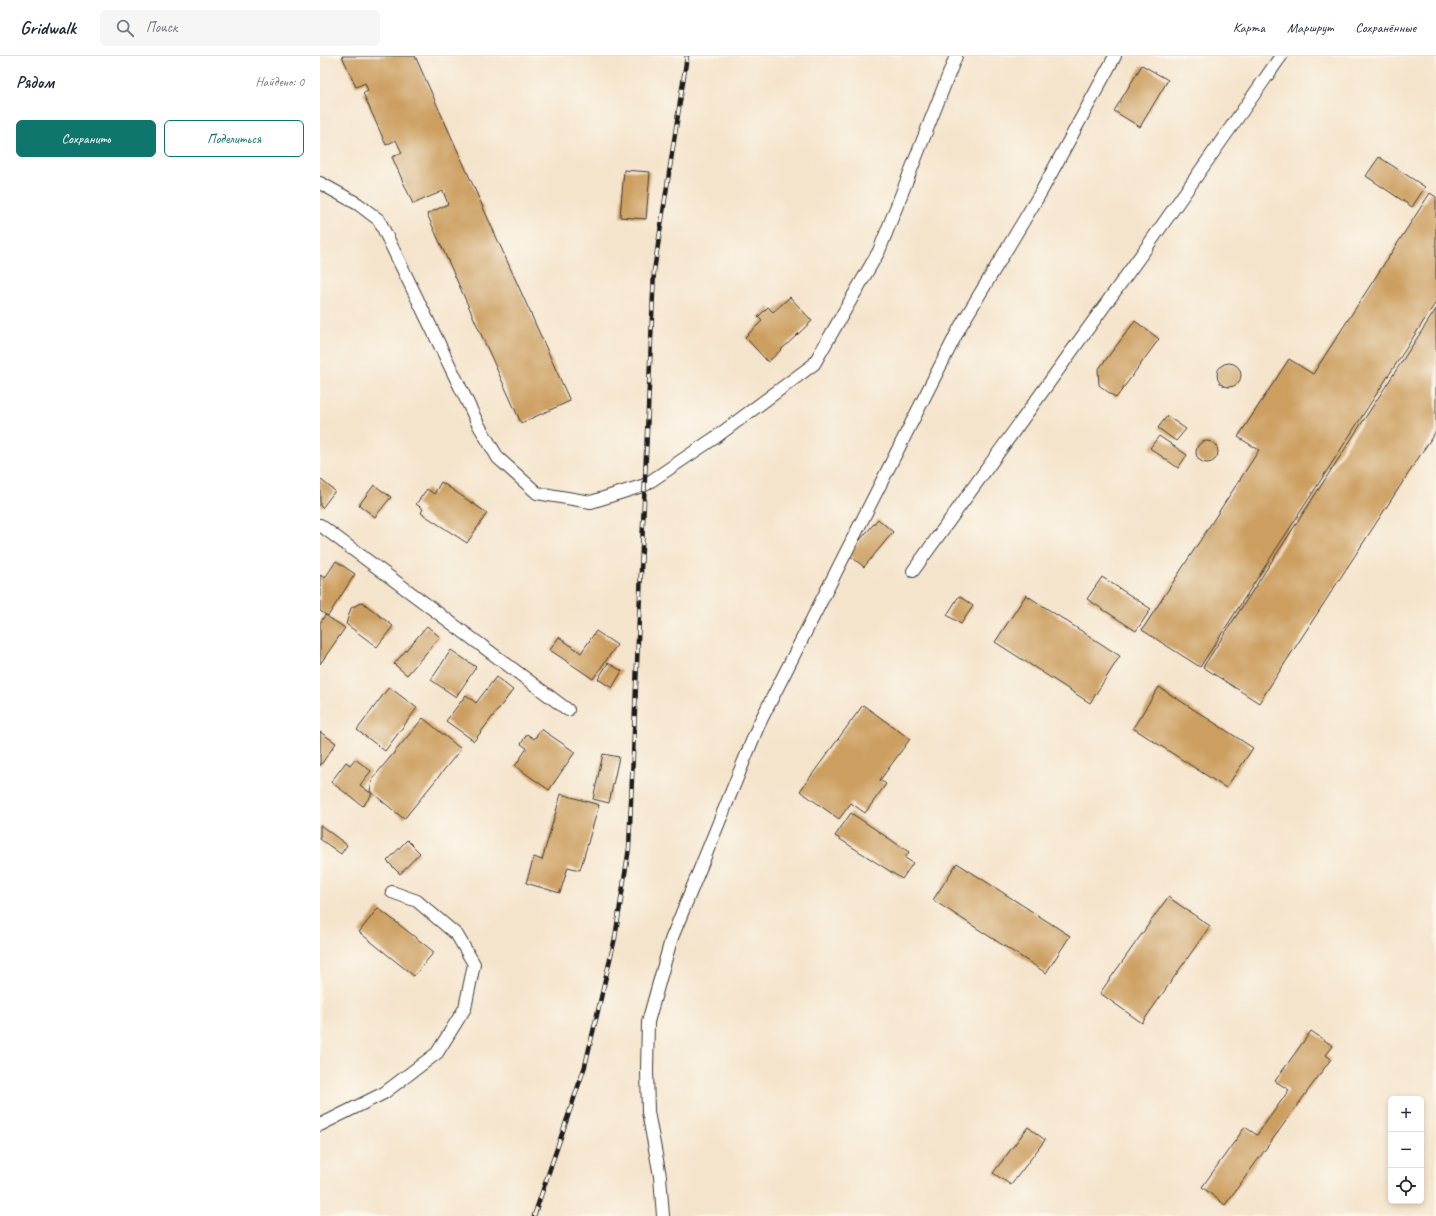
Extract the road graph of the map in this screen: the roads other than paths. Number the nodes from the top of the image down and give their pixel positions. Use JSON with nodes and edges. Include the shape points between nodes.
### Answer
{"nodes":[{"id":1,"x":956,"y":56,"type":"edge"},
{"id":2,"x":1115,"y":56,"type":"edge"},
{"id":3,"x":1281,"y":56,"type":"edge"},
{"id":4,"x":320,"y":183,"type":"edge"},
{"id":5,"x":320,"y":525,"type":"edge"},
{"id":6,"x":913,"y":571,"type":"dead end"},
{"id":7,"x":568,"y":710,"type":"dead end"},
{"id":8,"x":392,"y":892,"type":"dead end"},
{"id":9,"x":320,"y":1125,"type":"edge"},
{"id":10,"x":663,"y":1216,"type":"edge"}],
"edges":[{"from":1,"to":4,"type":"lane","via":[[879,251],[814,364],[716,437],[645,485],[591,502],[537,493],[498,458],[478,424],[379,220],[358,204]]},
{"from":2,"to":10,"type":"lane","via":[[1041,192],[960,327],[766,710],[671,940],[648,1022],[648,1112],[660,1176]]},
{"from":3,"to":6,"type":"lane"},
{"from":5,"to":7,"type":"lane"},
{"from":8,"to":9,"type":"lane","via":[[417,901],[457,934],[474,964],[465,1008],[437,1053],[384,1093]]}]}
